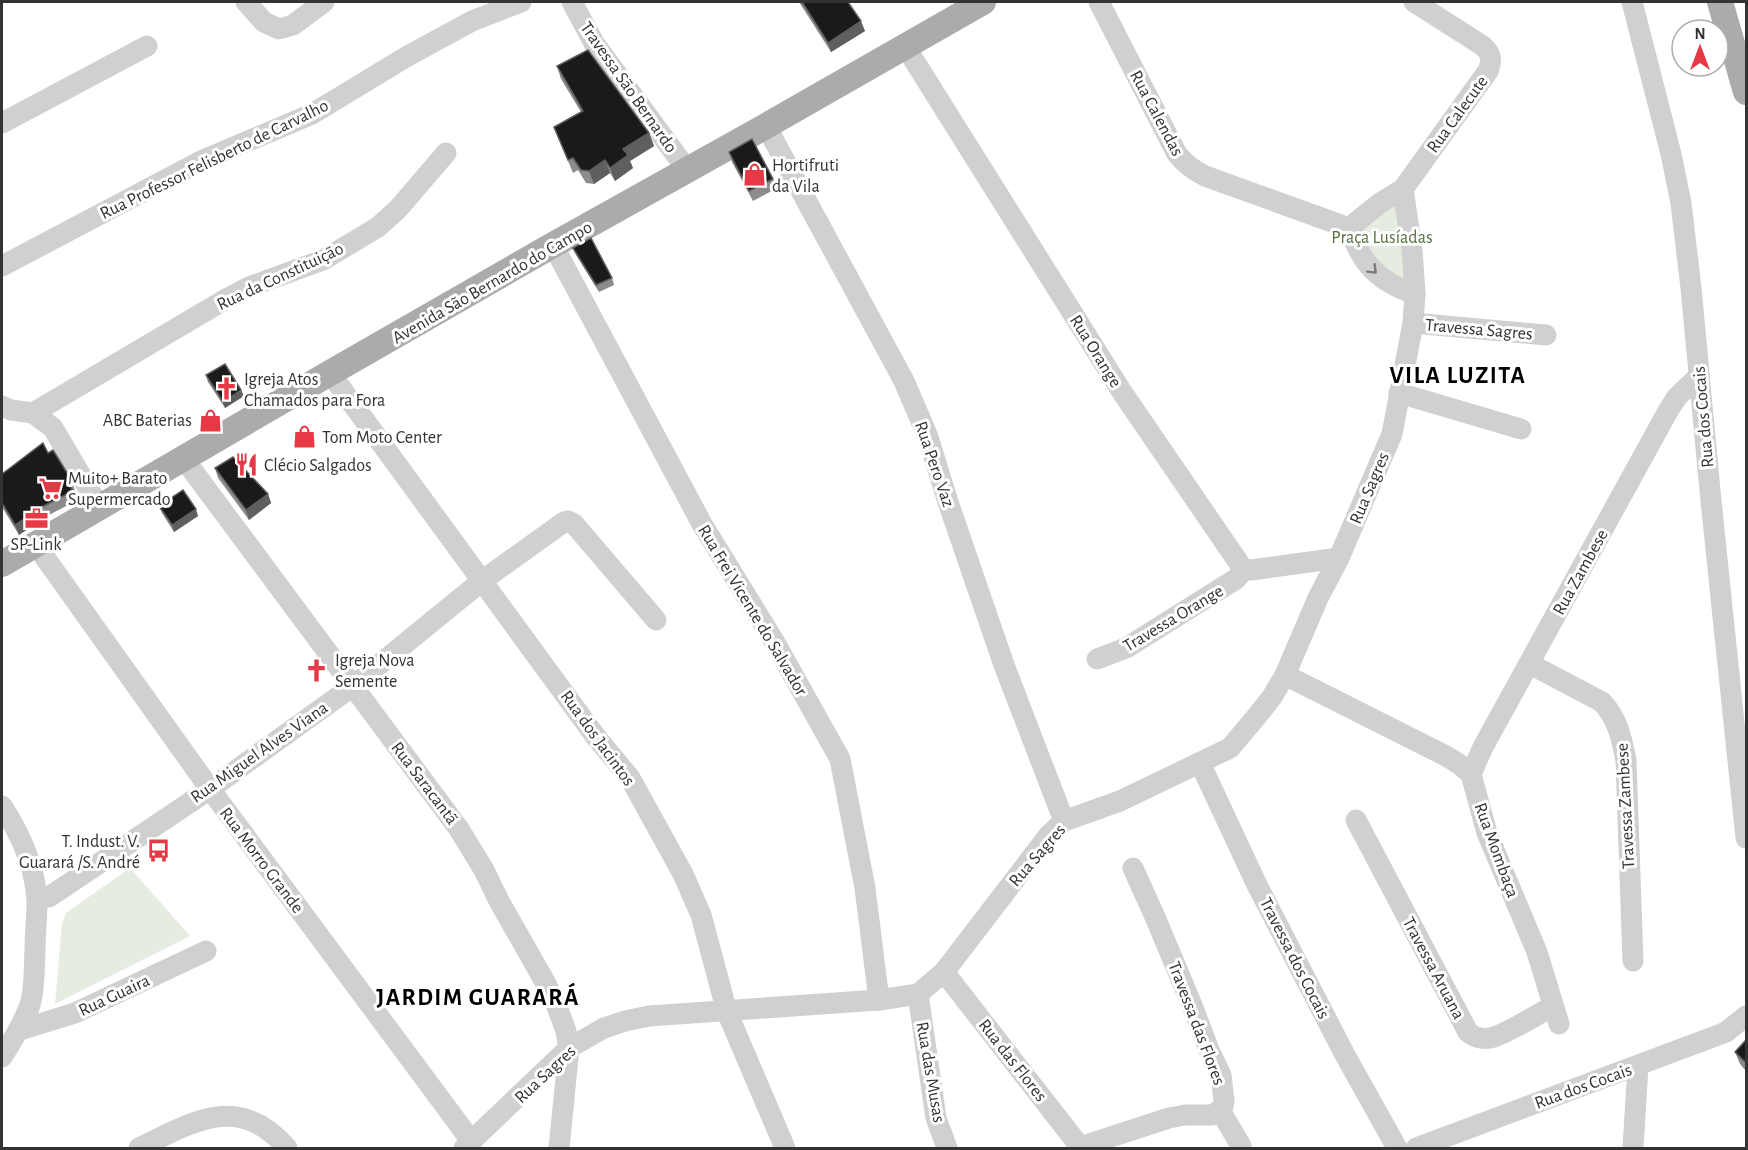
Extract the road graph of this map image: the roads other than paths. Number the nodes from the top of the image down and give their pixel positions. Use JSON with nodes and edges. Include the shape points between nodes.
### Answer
{"nodes":[{"id":1,"x":246,"y":2,"type":"edge"},
{"id":2,"x":324,"y":2,"type":"edge"},
{"id":3,"x":486,"y":2,"type":"edge"},
{"id":4,"x":521,"y":2,"type":"edge"},
{"id":5,"x":572,"y":2,"type":"edge"},
{"id":6,"x":982,"y":2,"type":"edge"},
{"id":7,"x":1099,"y":2,"type":"edge"},
{"id":8,"x":1414,"y":2,"type":"edge"},
{"id":9,"x":1632,"y":2,"type":"edge"},
{"id":10,"x":1720,"y":2,"type":"edge"},
{"id":11,"x":472,"y":21,"type":"junction"},
{"id":12,"x":147,"y":46,"type":"dead end"},
{"id":13,"x":905,"y":46,"type":"junction"},
{"id":14,"x":1746,"y":92,"type":"edge"},
{"id":15,"x":2,"y":123,"type":"edge"},
{"id":16,"x":766,"y":126,"type":"junction"},
{"id":17,"x":446,"y":153,"type":"dead end"},
{"id":18,"x":688,"y":171,"type":"junction"},
{"id":19,"x":1402,"y":189,"type":"junction"},
{"id":20,"x":1349,"y":228,"type":"junction"},
{"id":21,"x":553,"y":245,"type":"junction"},
{"id":22,"x":2,"y":266,"type":"edge"},
{"id":23,"x":1415,"y":294,"type":"junction"},
{"id":24,"x":1413,"y":323,"type":"junction"},
{"id":25,"x":1546,"y":335,"type":"dead end"},
{"id":26,"x":330,"y":373,"type":"junction"},
{"id":27,"x":1699,"y":376,"type":"junction"},
{"id":28,"x":1399,"y":393,"type":"junction"},
{"id":29,"x":5,"y":410,"type":"edge"},
{"id":30,"x":33,"y":413,"type":"junction"},
{"id":31,"x":1521,"y":429,"type":"dead end"},
{"id":32,"x":184,"y":459,"type":"junction"},
{"id":33,"x":100,"y":507,"type":"junction"},
{"id":34,"x":36,"y":545,"type":"junction"},
{"id":35,"x":1339,"y":558,"type":"junction"},
{"id":36,"x":2,"y":564,"type":"edge"},
{"id":37,"x":1245,"y":569,"type":"junction"},
{"id":38,"x":483,"y":580,"type":"junction"},
{"id":39,"x":656,"y":620,"type":"dead end"},
{"id":40,"x":1097,"y":658,"type":"dead end"},
{"id":41,"x":1530,"y":664,"type":"junction"},
{"id":42,"x":1284,"y":675,"type":"junction"},
{"id":43,"x":353,"y":686,"type":"junction"},
{"id":44,"x":1200,"y":763,"type":"junction"},
{"id":45,"x":1471,"y":774,"type":"junction"},
{"id":46,"x":210,"y":789,"type":"junction"},
{"id":47,"x":2,"y":807,"type":"edge"},
{"id":48,"x":1356,"y":820,"type":"dead end"},
{"id":49,"x":1064,"y":821,"type":"junction"},
{"id":50,"x":1746,"y":838,"type":"edge"},
{"id":51,"x":1132,"y":868,"type":"dead end"},
{"id":52,"x":37,"y":899,"type":"junction"},
{"id":53,"x":206,"y":951,"type":"dead end"},
{"id":54,"x":1633,"y":961,"type":"dead end"},
{"id":55,"x":945,"y":972,"type":"junction"},
{"id":56,"x":918,"y":994,"type":"junction"},
{"id":57,"x":879,"y":1000,"type":"junction"},
{"id":58,"x":727,"y":1012,"type":"junction"},
{"id":59,"x":1556,"y":1015,"type":"joint"},
{"id":60,"x":1746,"y":1016,"type":"edge"},
{"id":61,"x":20,"y":1030,"type":"junction"},
{"id":62,"x":569,"y":1048,"type":"junction"},
{"id":63,"x":2,"y":1057,"type":"edge"},
{"id":64,"x":1638,"y":1066,"type":"junction"},
{"id":65,"x":1220,"y":1110,"type":"junction"},
{"id":66,"x":468,"y":1145,"type":"edge"},
{"id":67,"x":1240,"y":1146,"type":"dead end"},
{"id":68,"x":1081,"y":1148,"type":"edge"},
{"id":69,"x":139,"y":1149,"type":"edge"},
{"id":70,"x":287,"y":1149,"type":"edge"},
{"id":71,"x":559,"y":1149,"type":"edge"},
{"id":72,"x":785,"y":1149,"type":"edge"},
{"id":73,"x":946,"y":1149,"type":"edge"},
{"id":74,"x":1397,"y":1149,"type":"edge"},
{"id":75,"x":1416,"y":1149,"type":"edge"},
{"id":76,"x":1633,"y":1149,"type":"edge"}],
"edges":[{"from":1,"to":2,"type":"street","via":[[274,28],[293,25]]},
{"from":3,"to":11,"type":"street"},
{"from":4,"to":11,"type":"street","name":"Rua Professor Felisberto de Carvalho"},
{"from":5,"to":18,"type":"street","name":"Travessa São Bernardo","via":[[594,43]]},
{"from":6,"to":13,"type":"main road","name":"Avenida São Bernardo do Campo"},
{"from":7,"to":20,"type":"street","name":"Rua Calendas","via":[[1184,162],[1205,176]]},
{"from":8,"to":19,"type":"street","name":"Rua Calecute","via":[[1488,50],[1491,64]]},
{"from":9,"to":27,"type":"street","name":"Rua dos Cocais","via":[[1681,203]]},
{"from":10,"to":14,"type":"main road"},
{"from":11,"to":22,"type":"street","name":"Rua Professor Felisberto de Carvalho","via":[[312,114],[201,161]]},
{"from":12,"to":15,"type":"street"},
{"from":13,"to":16,"type":"main road","name":"Avenida São Bernardo do Campo"},
{"from":13,"to":37,"type":"street","name":"Rua Orange","via":[[1122,392]]},
{"from":16,"to":18,"type":"main road","name":"Avenida São Bernardo do Campo"},
{"from":16,"to":49,"type":"street","name":"Rua Pero Vaz","via":[[904,381],[924,428],[1004,665]]},
{"from":17,"to":30,"type":"street","name":"Rua da Constituição","via":[[378,227],[323,261],[226,299]]},
{"from":18,"to":21,"type":"main road","name":"Avenida São Bernardo do Campo"},
{"from":19,"to":20,"type":"street"},
{"from":19,"to":23,"type":"street"},
{"from":20,"to":23,"type":"street","one_way":true,"via":[[1366,264],[1397,288]]},
{"from":21,"to":26,"type":"main road","name":"Avenida São Bernardo do Campo"},
{"from":21,"to":57,"type":"street","name":"Rua Frei Vicente do Salvador","via":[[702,524],[840,759],[865,888]]},
{"from":23,"to":24,"type":"street","name":"Rua Sagres"},
{"from":24,"to":25,"type":"street","name":"Travessa Sagres"},
{"from":24,"to":28,"type":"street","name":"Rua Sagres"},
{"from":26,"to":32,"type":"main road","name":"Avenida São Bernardo do Campo"},
{"from":26,"to":38,"type":"street","name":"Rua dos Jacintos"},
{"from":27,"to":41,"type":"street","name":"Rua Zambese","via":[[1668,411]]},
{"from":27,"to":50,"type":"street","name":"Rua dos Cocais"},
{"from":28,"to":31,"type":"street"},
{"from":28,"to":35,"type":"street","name":"Rua Sagres","via":[[1392,434]]},
{"from":29,"to":30,"type":"street"},
{"from":30,"to":33,"type":"street","via":[[52,428]]},
{"from":32,"to":33,"type":"main road","name":"Avenida São Bernardo do Campo"},
{"from":32,"to":43,"type":"street","name":"Rua Saracantã"},
{"from":33,"to":34,"type":"main road","name":"Avenida São Bernardo do Campo"},
{"from":34,"to":36,"type":"main road","name":"Avenida São Bernardo do Campo"},
{"from":34,"to":46,"type":"street","name":"Rua Morro Grande"},
{"from":35,"to":37,"type":"street"},
{"from":35,"to":42,"type":"street","name":"Rua Sagres"},
{"from":37,"to":40,"type":"street","name":"Travessa Orange","via":[[1236,579],[1160,628],[1126,648]]},
{"from":38,"to":39,"type":"street","name":"Rua Miguel Alves Viana","via":[[568,521]]},
{"from":38,"to":43,"type":"street","name":"Rua Miguel Alves Viana"},
{"from":38,"to":58,"type":"street","name":"Rua dos Jacintos","via":[[630,778],[661,832],[701,915]]},
{"from":41,"to":45,"type":"street","name":"Rua Zambese"},
{"from":41,"to":54,"type":"street","name":"Travessa Zambese","via":[[1602,702],[1620,731],[1626,761]]},
{"from":42,"to":44,"type":"street","name":"Rua Sagres","via":[[1230,748]]},
{"from":42,"to":45,"type":"street","via":[[1446,756]]},
{"from":43,"to":46,"type":"street","name":"Rua Miguel Alves Viana"},
{"from":43,"to":62,"type":"street","name":"Rua Saracantã","via":[[459,829],[484,870],[556,1004]]},
{"from":44,"to":49,"type":"street","name":"Rua Sagres","via":[[1120,801]]},
{"from":44,"to":74,"type":"street","name":"Travessa dos Cocais","via":[[1257,885]]},
{"from":45,"to":59,"type":"street","name":"Rua Mombaça","via":[[1487,833],[1537,952]]},
{"from":46,"to":52,"type":"street","name":"Rua Miguel Alves Viana","via":[[49,897]]},
{"from":46,"to":66,"type":"street","name":"Rua Morro Grande"},
{"from":47,"to":52,"type":"street","via":[[24,847]]},
{"from":48,"to":59,"type":"street","name":"Travessa Aruana","via":[[1467,1032],[1479,1038],[1494,1037]]},
{"from":49,"to":55,"type":"street","name":"Rua Sagres","via":[[1049,835]]},
{"from":51,"to":65,"type":"street","name":"Travessa das Flores","via":[[1221,1075],[1224,1101]]},
{"from":52,"to":61,"type":"street","via":[[34,976]]},
{"from":53,"to":61,"type":"street","name":"Rua Guaira","via":[[75,1014]]},
{"from":55,"to":56,"type":"street","name":"Rua Sagres"},
{"from":55,"to":68,"type":"street","name":"Rua das Flores"},
{"from":56,"to":57,"type":"street","name":"Rua Sagres"},
{"from":56,"to":73,"type":"street","name":"Rua das Musas","via":[[936,1118]]},
{"from":57,"to":58,"type":"street","name":"Rua Sagres"},
{"from":58,"to":62,"type":"street","name":"Rua Sagres","via":[[625,1021]]},
{"from":58,"to":72,"type":"street","name":"Rua dos Jacintos"},
{"from":60,"to":64,"type":"street","name":"Rua dos Cocais","via":[[1726,1032]]},
{"from":61,"to":63,"type":"street"},
{"from":62,"to":66,"type":"street","name":"Rua Sagres"},
{"from":62,"to":71,"type":"street","name":"Rua Saracantã"},
{"from":64,"to":75,"type":"street","name":"Rua dos Cocais"},
{"from":64,"to":76,"type":"street"},
{"from":65,"to":67,"type":"street"},
{"from":65,"to":68,"type":"street","name":"Travessa das Flores","via":[[1212,1115],[1169,1118]]},
{"from":69,"to":70,"type":"street","via":[[191,1123],[223,1116],[257,1124]]}]}
